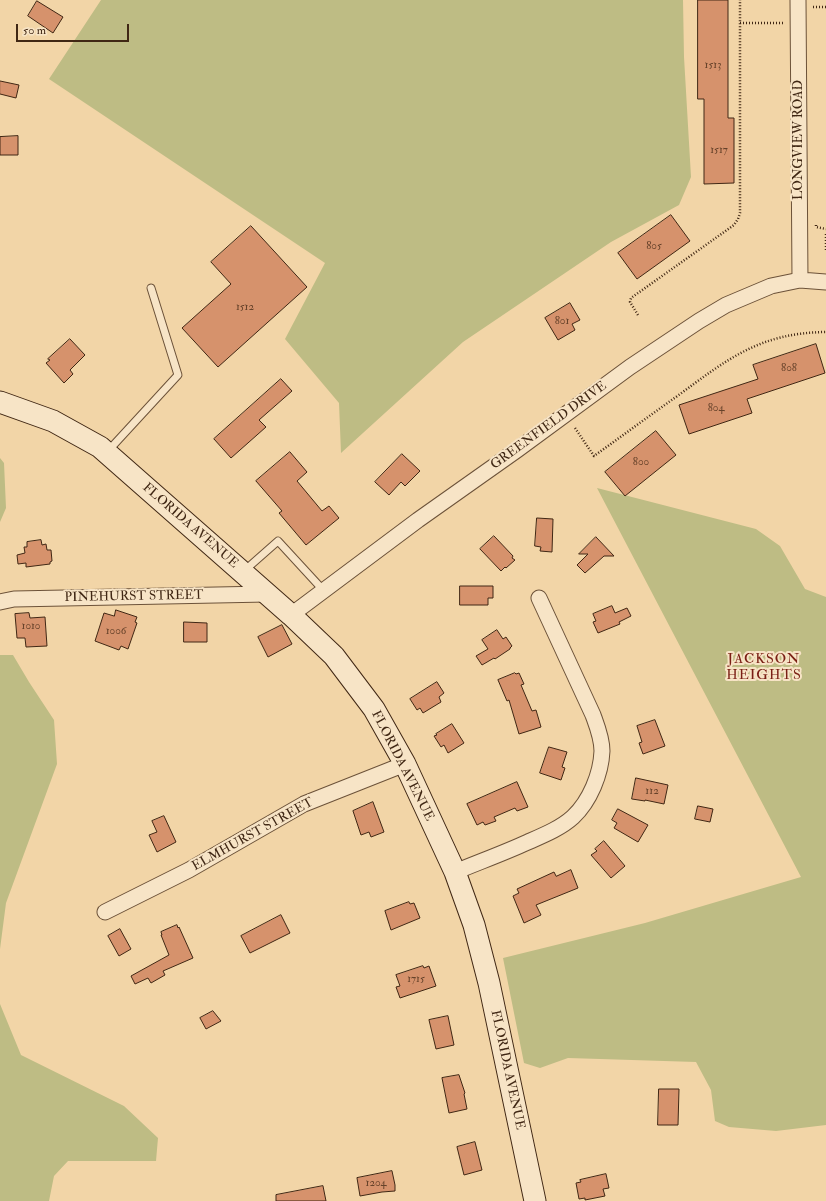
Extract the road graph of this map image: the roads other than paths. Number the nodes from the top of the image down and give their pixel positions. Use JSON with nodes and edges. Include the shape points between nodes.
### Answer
{"nodes":[{"id":1,"x":804,"y":3,"type":"edge"},
{"id":2,"x":800,"y":280,"type":"junction"},
{"id":3,"x":826,"y":282,"type":"edge"},
{"id":4,"x":151,"y":288,"type":"dead end"},
{"id":5,"x":0,"y":402,"type":"edge"},
{"id":6,"x":107,"y":453,"type":"junction"},
{"id":7,"x":242,"y":572,"type":"junction"},
{"id":8,"x":324,"y":591,"type":"junction"},
{"id":9,"x":267,"y":594,"type":"junction"},
{"id":10,"x":539,"y":598,"type":"dead end"},
{"id":11,"x":0,"y":602,"type":"edge"},
{"id":12,"x":291,"y":615,"type":"junction"},
{"id":13,"x":404,"y":764,"type":"junction"},
{"id":14,"x":455,"y":872,"type":"junction"},
{"id":15,"x":105,"y":912,"type":"dead end"},
{"id":16,"x":534,"y":1201,"type":"edge"}],
"edges":[{"from":1,"to":2,"type":"street","name":"LONGVIEW ROAD"},
{"from":2,"to":3,"type":"street","name":"GREENFIELD DRIVE"},
{"from":2,"to":8,"type":"street","name":"GREENFIELD DRIVE","via":[[771,286],[726,305],[699,321],[630,367]]},
{"from":4,"to":6,"type":"lane","via":[[178,375]]},
{"from":5,"to":6,"type":"main road","name":"FLORIDA AVENUE","via":[[53,422]]},
{"from":6,"to":7,"type":"main road","name":"FLORIDA AVENUE"},
{"from":7,"to":8,"type":"lane","via":[[278,541]]},
{"from":7,"to":9,"type":"main road","name":"FLORIDA AVENUE"},
{"from":8,"to":12,"type":"street","name":"GREENFIELD DRIVE"},
{"from":9,"to":11,"type":"street","name":"PINEHURST STREET"},
{"from":9,"to":12,"type":"main road","name":"FLORIDA AVENUE"},
{"from":10,"to":14,"type":"street","via":[[595,720],[602,750],[599,771],[581,807],[560,826],[513,849]]},
{"from":12,"to":13,"type":"main road","name":"FLORIDA AVENUE","via":[[339,662],[374,709]]},
{"from":13,"to":14,"type":"main road","name":"FLORIDA AVENUE"},
{"from":13,"to":15,"type":"street","name":"ELMHURST STREET","via":[[304,804],[188,870]]},
{"from":14,"to":16,"type":"main road","name":"FLORIDA AVENUE","via":[[474,925],[489,983]]}]}
